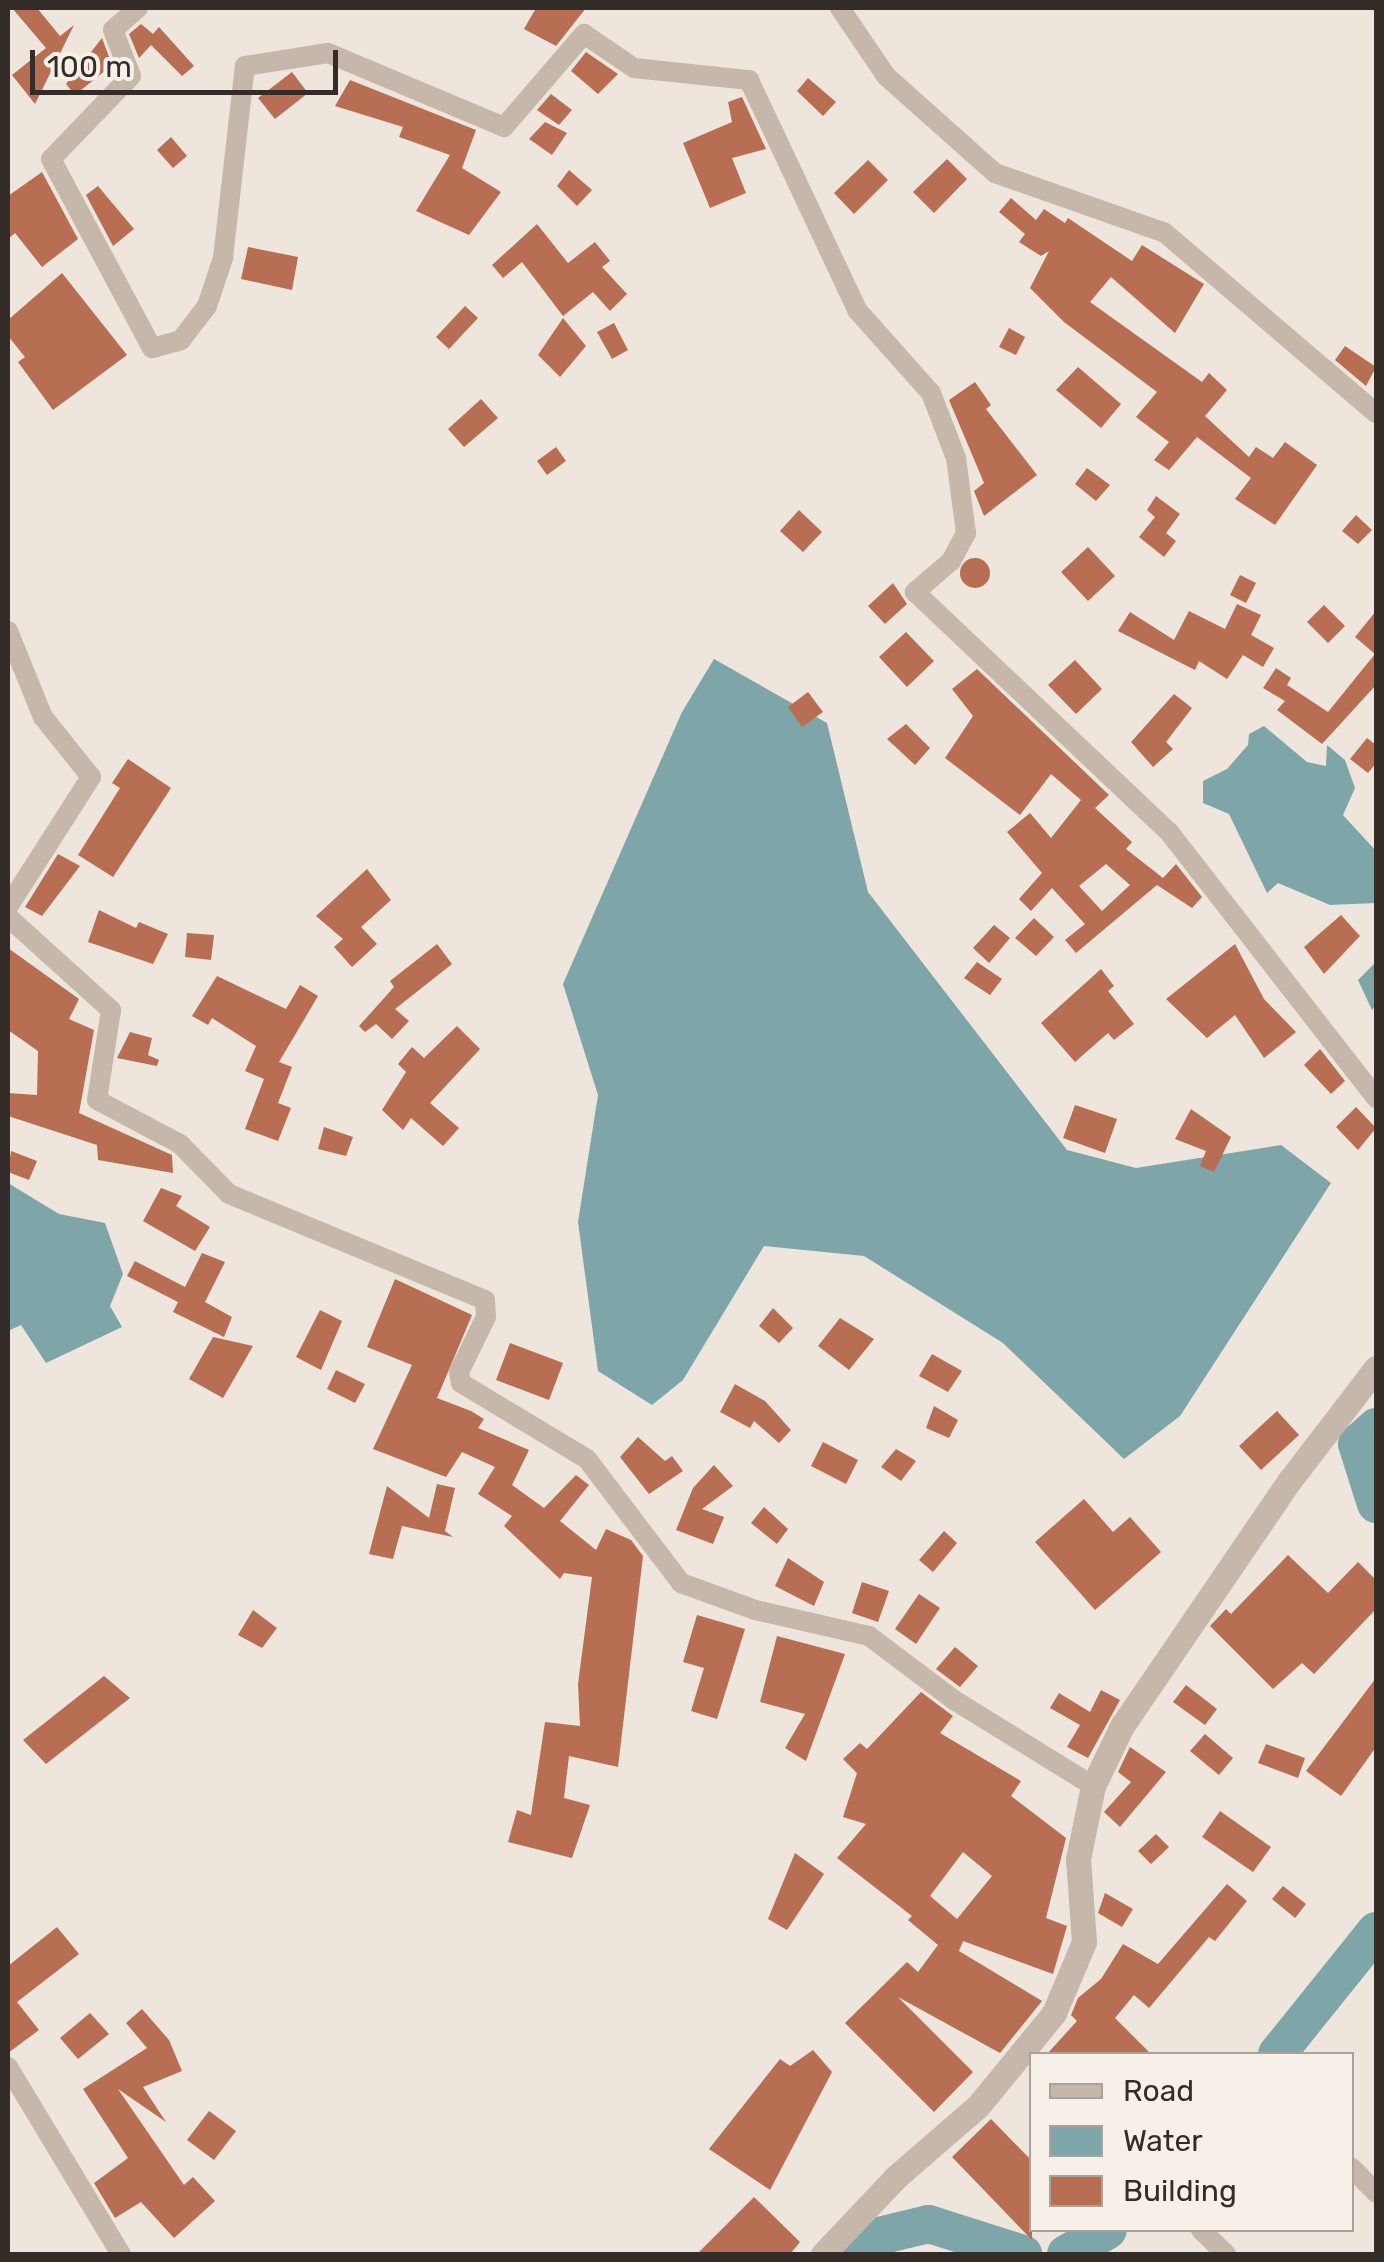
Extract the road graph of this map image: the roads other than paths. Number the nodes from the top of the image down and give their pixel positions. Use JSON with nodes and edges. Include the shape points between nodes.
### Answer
{"nodes":[{"id":1,"x":138,"y":8,"type":"edge"},
{"id":2,"x":840,"y":8,"type":"edge"},
{"id":3,"x":1376,"y":412,"type":"edge"},
{"id":4,"x":8,"y":631,"type":"edge"},
{"id":5,"x":8,"y":907,"type":"edge"},
{"id":6,"x":8,"y":917,"type":"edge"},
{"id":7,"x":1376,"y":1098,"type":"edge"},
{"id":8,"x":1376,"y":1368,"type":"edge"},
{"id":9,"x":1093,"y":1786,"type":"junction"},
{"id":10,"x":8,"y":2067,"type":"edge"},
{"id":11,"x":1354,"y":2170,"type":"edge"},
{"id":12,"x":1376,"y":2193,"type":"edge"},
{"id":13,"x":1203,"y":2232,"type":"edge"},
{"id":14,"x":121,"y":2254,"type":"edge"},
{"id":15,"x":823,"y":2254,"type":"edge"},
{"id":16,"x":1226,"y":2254,"type":"edge"}],
"edges":[{"from":1,"to":7,"type":"street","via":[[113,30],[131,76],[51,159],[152,348],[181,340],[208,306],[223,258],[244,66],[328,53],[504,127],[584,34],[634,68],[749,80],[858,310],[931,394],[956,458],[966,533],[951,561],[915,592],[1169,832]]},
{"from":2,"to":3,"type":"street","via":[[886,76],[996,173],[1165,233]]},
{"from":4,"to":5,"type":"street","via":[[42,718],[91,778]]},
{"from":6,"to":9,"type":"street","via":[[111,1010],[97,1100],[180,1144],[229,1194],[485,1300],[486,1317],[459,1372],[461,1383],[587,1459],[681,1583],[754,1610],[869,1636],[954,1700]]},
{"from":8,"to":9,"type":"street","via":[[1290,1480],[1122,1726]]},
{"from":9,"to":15,"type":"street","via":[[1078,1858],[1084,1942],[1054,2013],[978,2106],[896,2177]]},
{"from":10,"to":14,"type":"street"},
{"from":11,"to":12,"type":"street"},
{"from":13,"to":16,"type":"street"}]}
